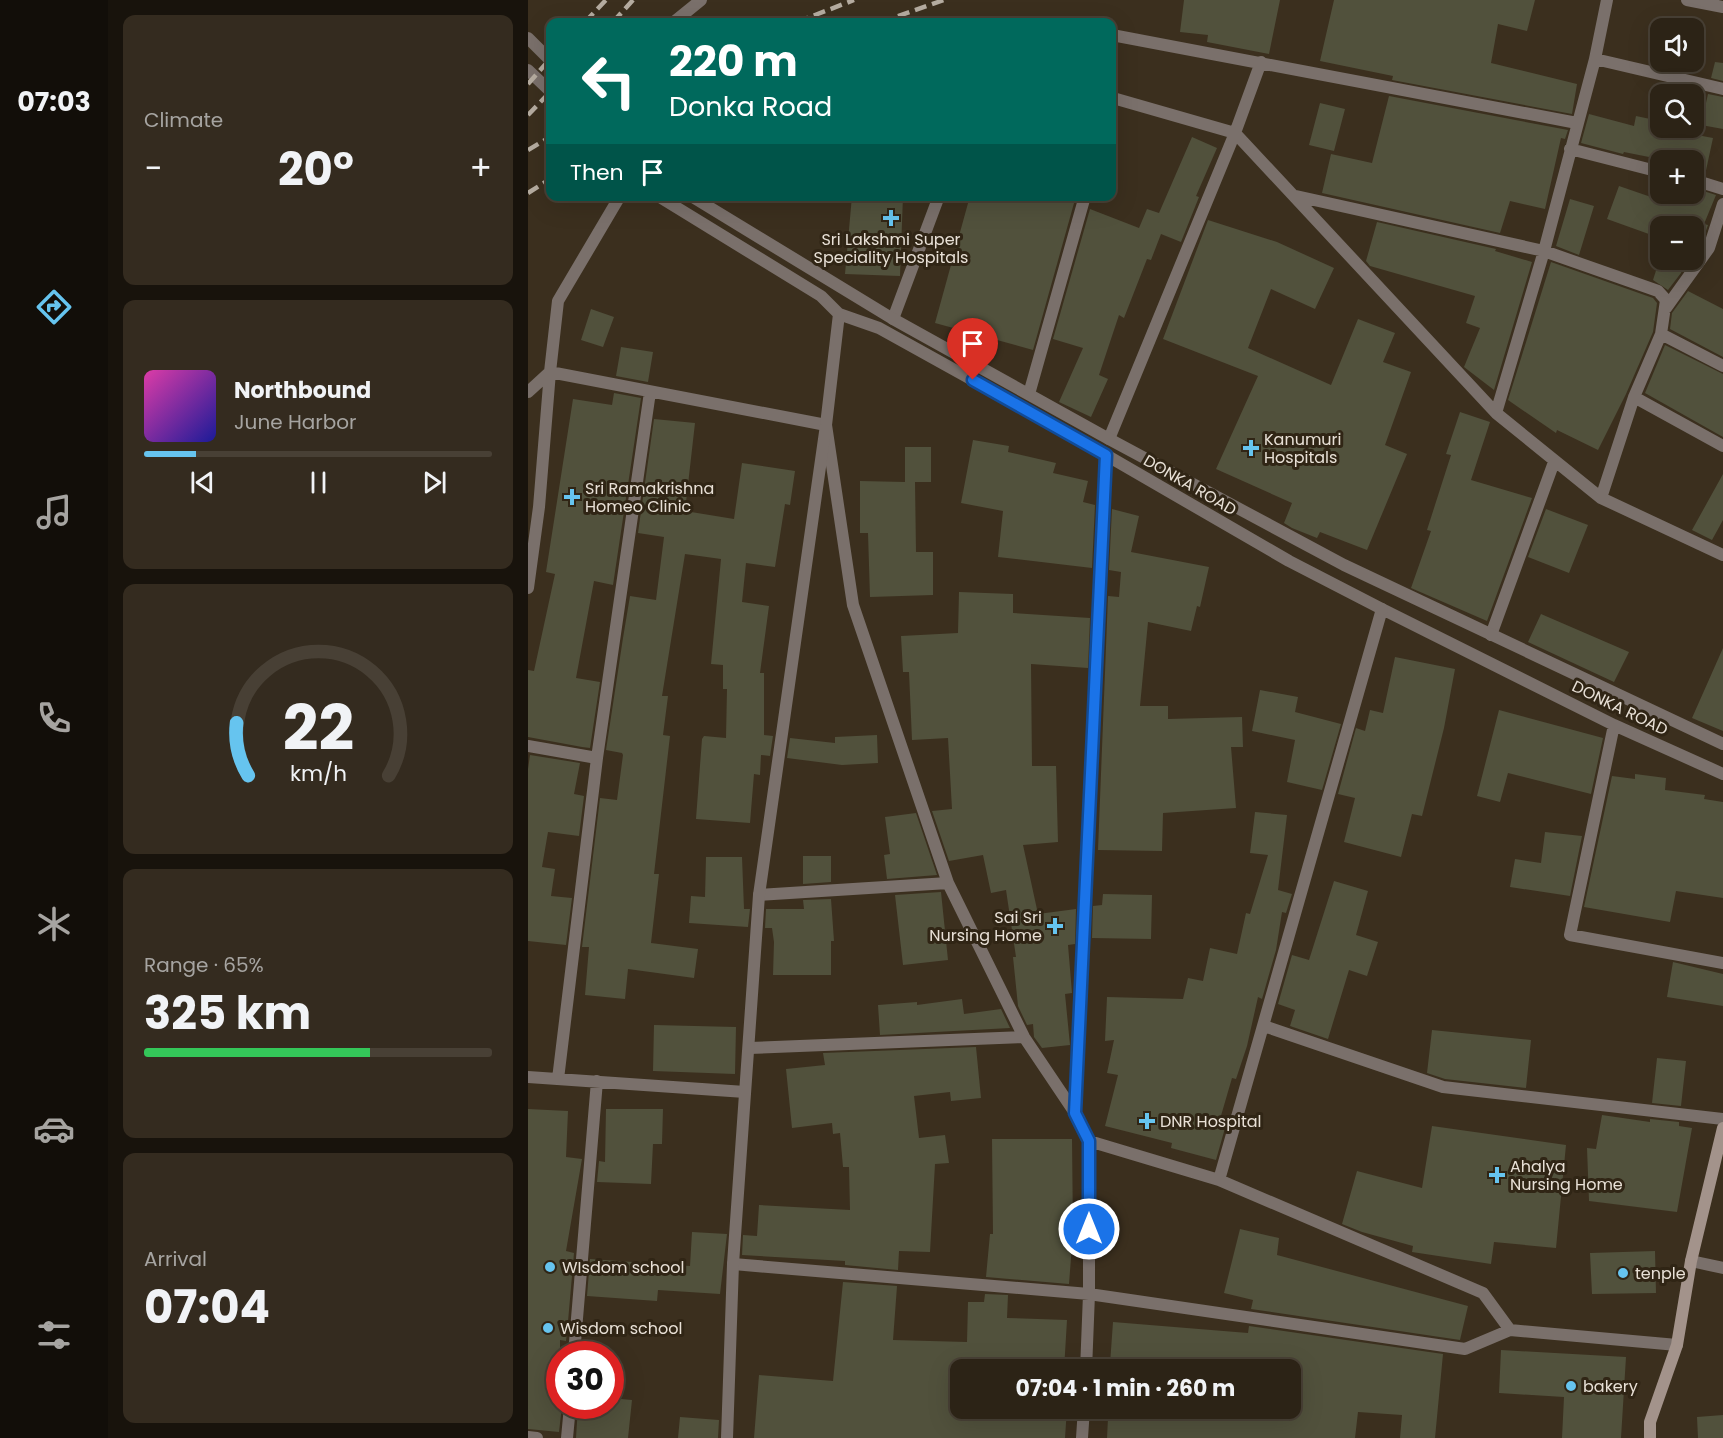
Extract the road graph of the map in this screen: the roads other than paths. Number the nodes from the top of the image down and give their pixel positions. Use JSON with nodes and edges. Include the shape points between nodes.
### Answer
{"nodes":[{"id":1,"x":701,"y":0,"type":"edge"},
{"id":2,"x":1607,"y":0,"type":"edge"},
{"id":3,"x":1687,"y":0,"type":"edge"},
{"id":4,"x":1723,"y":7,"type":"edge"},
{"id":5,"x":679,"y":18,"type":"edge"},
{"id":6,"x":1116,"y":36,"type":"edge"},
{"id":7,"x":528,"y":38,"type":"edge"},
{"id":8,"x":546,"y":56,"type":"edge"},
{"id":9,"x":1594,"y":59,"type":"junction"},
{"id":10,"x":1261,"y":62,"type":"junction"},
{"id":11,"x":528,"y":70,"type":"edge"},
{"id":12,"x":546,"y":87,"type":"edge"},
{"id":13,"x":1723,"y":89,"type":"edge"},
{"id":14,"x":1116,"y":99,"type":"edge"},
{"id":15,"x":1577,"y":123,"type":"junction"},
{"id":16,"x":1235,"y":134,"type":"junction"},
{"id":17,"x":1570,"y":149,"type":"junction"},
{"id":18,"x":1650,"y":169,"type":"edge"},
{"id":19,"x":1704,"y":183,"type":"edge"},
{"id":20,"x":1723,"y":189,"type":"edge"},
{"id":21,"x":1296,"y":196,"type":"junction"},
{"id":22,"x":617,"y":201,"type":"edge"},
{"id":23,"x":666,"y":201,"type":"edge"},
{"id":24,"x":699,"y":201,"type":"edge"},
{"id":25,"x":937,"y":201,"type":"edge"},
{"id":26,"x":1084,"y":201,"type":"edge"},
{"id":27,"x":1723,"y":204,"type":"edge"},
{"id":28,"x":1719,"y":227,"type":"edge"},
{"id":29,"x":1544,"y":251,"type":"junction"},
{"id":30,"x":1666,"y":308,"type":"junction"},
{"id":31,"x":839,"y":315,"type":"junction"},
{"id":32,"x":893,"y":319,"type":"junction"},
{"id":33,"x":1661,"y":334,"type":"junction"},
{"id":34,"x":1723,"y":366,"type":"edge"},
{"id":35,"x":550,"y":372,"type":"junction"},
{"id":36,"x":528,"y":392,"type":"edge"},
{"id":37,"x":650,"y":392,"type":"junction"},
{"id":38,"x":1029,"y":394,"type":"junction"},
{"id":39,"x":1634,"y":398,"type":"junction"},
{"id":40,"x":1496,"y":413,"type":"junction"},
{"id":41,"x":826,"y":425,"type":"junction"},
{"id":42,"x":1109,"y":439,"type":"junction"},
{"id":43,"x":1723,"y":447,"type":"edge"},
{"id":44,"x":1106,"y":455,"type":"junction"},
{"id":45,"x":1554,"y":462,"type":"junction"},
{"id":46,"x":1601,"y":498,"type":"junction"},
{"id":47,"x":1723,"y":555,"type":"edge"},
{"id":48,"x":528,"y":588,"type":"edge"},
{"id":49,"x":1382,"y":609,"type":"junction"},
{"id":50,"x":1491,"y":635,"type":"junction"},
{"id":51,"x":1614,"y":724,"type":"junction"},
{"id":52,"x":1723,"y":744,"type":"edge"},
{"id":53,"x":528,"y":746,"type":"edge"},
{"id":54,"x":597,"y":758,"type":"junction"},
{"id":55,"x":1723,"y":774,"type":"edge"},
{"id":56,"x":948,"y":883,"type":"junction"},
{"id":57,"x":759,"y":895,"type":"junction"},
{"id":58,"x":1723,"y":963,"type":"edge"},
{"id":59,"x":1264,"y":1026,"type":"junction"},
{"id":60,"x":1023,"y":1037,"type":"junction"},
{"id":61,"x":749,"y":1048,"type":"junction"},
{"id":62,"x":528,"y":1077,"type":"edge"},
{"id":63,"x":558,"y":1079,"type":"junction"},
{"id":64,"x":597,"y":1081,"type":"junction"},
{"id":65,"x":746,"y":1092,"type":"junction"},
{"id":66,"x":1075,"y":1113,"type":"junction"},
{"id":67,"x":1723,"y":1119,"type":"edge"},
{"id":68,"x":1723,"y":1128,"type":"edge"},
{"id":69,"x":1089,"y":1141,"type":"junction"},
{"id":70,"x":1219,"y":1180,"type":"junction"},
{"id":71,"x":1692,"y":1261,"type":"junction"},
{"id":72,"x":733,"y":1264,"type":"junction"},
{"id":73,"x":1723,"y":1268,"type":"edge"},
{"id":74,"x":1089,"y":1294,"type":"junction"},
{"id":75,"x":1510,"y":1330,"type":"junction"},
{"id":76,"x":575,"y":1341,"type":"edge"},
{"id":77,"x":1677,"y":1345,"type":"junction"},
{"id":78,"x":1086,"y":1359,"type":"edge"},
{"id":79,"x":569,"y":1419,"type":"edge"},
{"id":80,"x":1083,"y":1419,"type":"edge"},
{"id":81,"x":528,"y":1437,"type":"edge"},
{"id":82,"x":537,"y":1438,"type":"edge"},
{"id":83,"x":567,"y":1438,"type":"edge"},
{"id":84,"x":727,"y":1438,"type":"edge"},
{"id":85,"x":1082,"y":1438,"type":"edge"},
{"id":86,"x":1650,"y":1438,"type":"edge"}],
"edges":[{"from":1,"to":5,"type":"street"},
{"from":2,"to":9,"type":"street"},
{"from":3,"to":4,"type":"street"},
{"from":6,"to":10,"type":"street"},
{"from":7,"to":8,"type":"street"},
{"from":9,"to":13,"type":"street"},
{"from":9,"to":15,"type":"street"},
{"from":10,"to":15,"type":"street"},
{"from":10,"to":16,"type":"street"},
{"from":11,"to":12,"type":"street"},
{"from":14,"to":16,"type":"street"},
{"from":15,"to":17,"type":"street"},
{"from":16,"to":21,"type":"street"},
{"from":16,"to":42,"type":"street"},
{"from":17,"to":18,"type":"street"},
{"from":17,"to":29,"type":"street"},
{"from":19,"to":20,"type":"street"},
{"from":21,"to":29,"type":"street"},
{"from":21,"to":40,"type":"street"},
{"from":22,"to":35,"type":"street","via":[[558,301]]},
{"from":23,"to":31,"type":"street","name":"DONKA ROAD","via":[[821,296]]},
{"from":24,"to":32,"type":"street","name":"DONKA ROAD"},
{"from":25,"to":32,"type":"street"},
{"from":26,"to":38,"type":"street"},
{"from":27,"to":28,"type":"street"},
{"from":28,"to":30,"type":"street","via":[[1709,248]]},
{"from":29,"to":30,"type":"street","via":[[1658,291],[1664,295]]},
{"from":29,"to":40,"type":"street"},
{"from":30,"to":33,"type":"street"},
{"from":31,"to":41,"type":"street"},
{"from":31,"to":44,"type":"street","name":"DONKA ROAD","via":[[879,328]]},
{"from":32,"to":38,"type":"street","name":"DONKA ROAD"},
{"from":33,"to":34,"type":"street"},
{"from":33,"to":39,"type":"street"},
{"from":35,"to":36,"type":"street"},
{"from":35,"to":37,"type":"street"},
{"from":35,"to":48,"type":"street"},
{"from":37,"to":41,"type":"street"},
{"from":37,"to":54,"type":"street"},
{"from":38,"to":42,"type":"street","name":"DONKA ROAD"},
{"from":39,"to":43,"type":"street"},
{"from":39,"to":46,"type":"street"},
{"from":40,"to":45,"type":"street"},
{"from":41,"to":56,"type":"street","via":[[853,605]]},
{"from":41,"to":57,"type":"street"},
{"from":42,"to":50,"type":"street","name":"DONKA ROAD","via":[[1344,565]]},
{"from":44,"to":49,"type":"street","name":"DONKA ROAD","via":[[1289,561]]},
{"from":44,"to":66,"type":"street"},
{"from":45,"to":46,"type":"street"},
{"from":45,"to":50,"type":"street"},
{"from":46,"to":47,"type":"street"},
{"from":49,"to":51,"type":"street","name":"DONKA ROAD"},
{"from":49,"to":59,"type":"street"},
{"from":50,"to":52,"type":"street","name":"DONKA ROAD"},
{"from":51,"to":55,"type":"street","name":"DONKA ROAD"},
{"from":51,"to":58,"type":"street","via":[[1570,935]]},
{"from":53,"to":54,"type":"street"},
{"from":54,"to":63,"type":"street"},
{"from":56,"to":57,"type":"street"},
{"from":56,"to":60,"type":"street"},
{"from":57,"to":61,"type":"street"},
{"from":59,"to":67,"type":"street","via":[[1443,1087]]},
{"from":59,"to":70,"type":"street"},
{"from":60,"to":61,"type":"street"},
{"from":60,"to":66,"type":"street"},
{"from":61,"to":65,"type":"street"},
{"from":62,"to":63,"type":"street"},
{"from":63,"to":64,"type":"street"},
{"from":64,"to":65,"type":"street"},
{"from":64,"to":76,"type":"street"},
{"from":65,"to":72,"type":"street"},
{"from":66,"to":69,"type":"street"},
{"from":68,"to":71,"type":"main road"},
{"from":69,"to":70,"type":"street"},
{"from":69,"to":74,"type":"street"},
{"from":70,"to":75,"type":"street","via":[[1483,1293]]},
{"from":71,"to":73,"type":"street"},
{"from":71,"to":77,"type":"main road"},
{"from":72,"to":74,"type":"street"},
{"from":72,"to":84,"type":"street"},
{"from":74,"to":75,"type":"street","via":[[1465,1349]]},
{"from":74,"to":78,"type":"street"},
{"from":75,"to":77,"type":"street"},
{"from":77,"to":86,"type":"main road","via":[[1650,1422]]},
{"from":79,"to":83,"type":"street"},
{"from":80,"to":85,"type":"street"},
{"from":81,"to":82,"type":"street"}]}
